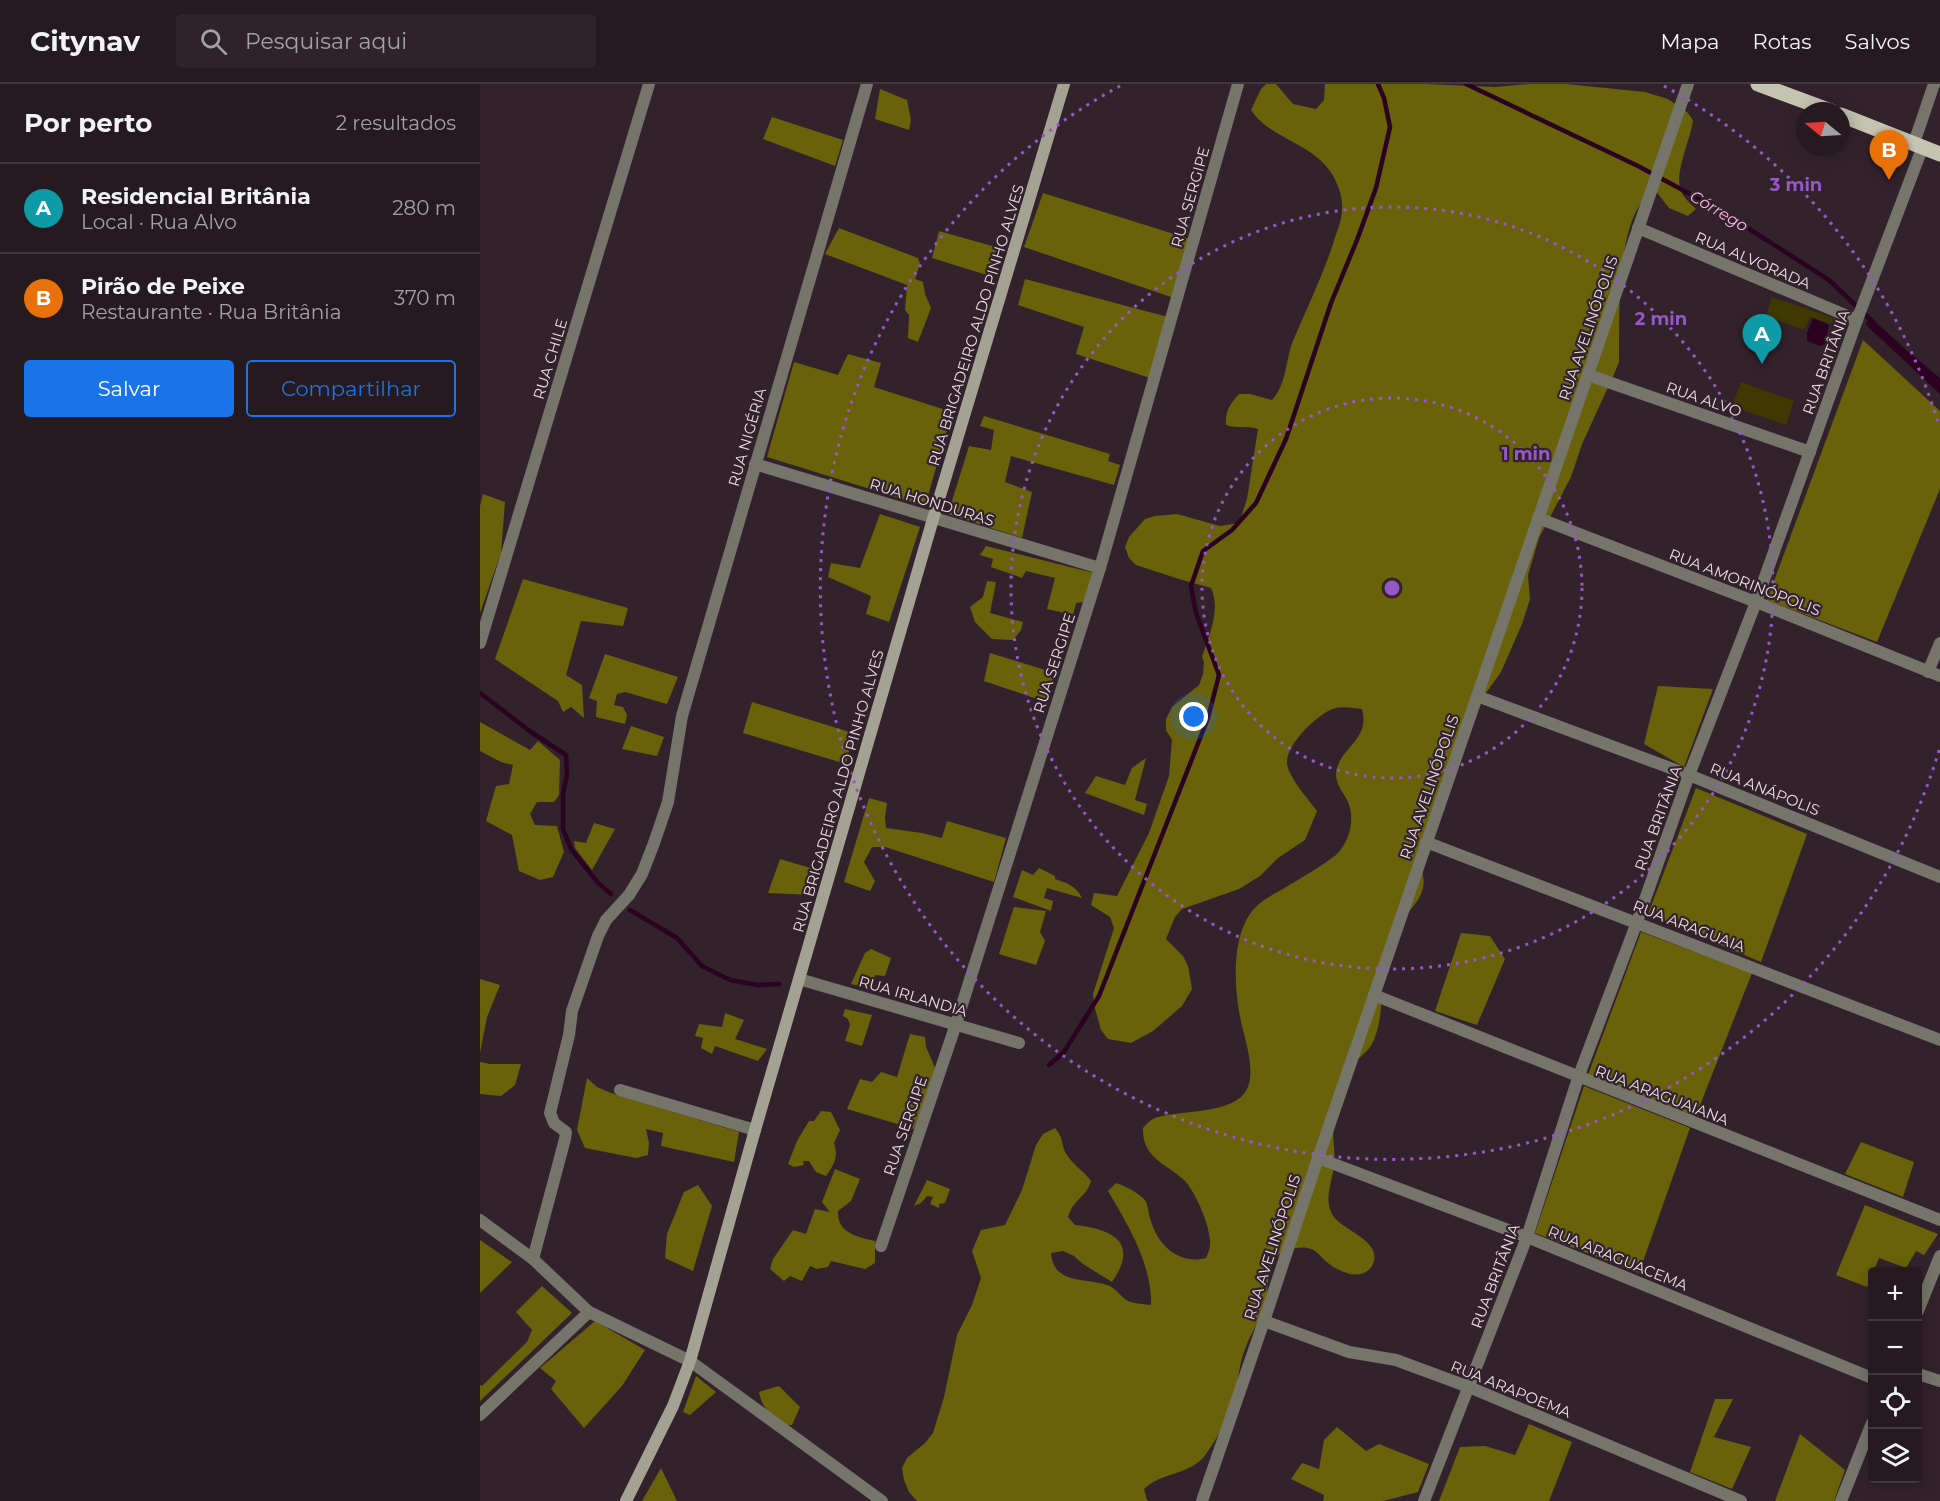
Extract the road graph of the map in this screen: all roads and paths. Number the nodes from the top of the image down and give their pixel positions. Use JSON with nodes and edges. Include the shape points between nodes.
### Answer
{"nodes":[{"id":1,"x":649,"y":84,"type":"edge"},
{"id":2,"x":867,"y":84,"type":"edge"},
{"id":3,"x":1065,"y":84,"type":"edge"},
{"id":4,"x":1238,"y":84,"type":"edge"},
{"id":5,"x":1688,"y":84,"type":"edge"},
{"id":6,"x":1758,"y":84,"type":"edge"},
{"id":7,"x":1934,"y":84,"type":"edge"},
{"id":8,"x":1807,"y":102,"type":"edge"},
{"id":9,"x":1850,"y":119,"type":"edge"},
{"id":10,"x":1918,"y":145,"type":"junction"},
{"id":11,"x":1940,"y":154,"type":"edge"},
{"id":12,"x":1638,"y":228,"type":"junction"},
{"id":13,"x":1858,"y":319,"type":"junction"},
{"id":14,"x":1588,"y":375,"type":"junction"},
{"id":15,"x":1810,"y":452,"type":"junction"},
{"id":16,"x":755,"y":464,"type":"junction"},
{"id":17,"x":1538,"y":518,"type":"junction"},
{"id":18,"x":933,"y":519,"type":"junction"},
{"id":19,"x":1100,"y":568,"type":"junction"},
{"id":20,"x":1756,"y":602,"type":"junction"},
{"id":21,"x":481,"y":634,"type":"edge"},
{"id":22,"x":1940,"y":643,"type":"edge"},
{"id":23,"x":1934,"y":674,"type":"edge"},
{"id":24,"x":1477,"y":696,"type":"junction"},
{"id":25,"x":1689,"y":775,"type":"junction"},
{"id":26,"x":1426,"y":842,"type":"junction"},
{"id":27,"x":1940,"y":877,"type":"edge"},
{"id":28,"x":1637,"y":922,"type":"junction"},
{"id":29,"x":799,"y":979,"type":"junction"},
{"id":30,"x":1374,"y":995,"type":"junction"},
{"id":31,"x":956,"y":1024,"type":"junction"},
{"id":32,"x":1940,"y":1040,"type":"edge"},
{"id":33,"x":1019,"y":1043,"type":"dead end"},
{"id":34,"x":1578,"y":1078,"type":"junction"},
{"id":35,"x":620,"y":1090,"type":"dead end"},
{"id":36,"x":755,"y":1130,"type":"junction"},
{"id":37,"x":1318,"y":1158,"type":"junction"},
{"id":38,"x":480,"y":1220,"type":"edge"},
{"id":39,"x":1940,"y":1220,"type":"edge"},
{"id":40,"x":1527,"y":1237,"type":"junction"},
{"id":41,"x":880,"y":1246,"type":"dead end"},
{"id":42,"x":1940,"y":1256,"type":"edge"},
{"id":43,"x":533,"y":1259,"type":"junction"},
{"id":44,"x":1922,"y":1299,"type":"edge"},
{"id":45,"x":589,"y":1312,"type":"junction"},
{"id":46,"x":1264,"y":1321,"type":"junction"},
{"id":47,"x":690,"y":1361,"type":"junction"},
{"id":48,"x":1920,"y":1375,"type":"edge"},
{"id":49,"x":1868,"y":1376,"type":"edge"},
{"id":50,"x":1940,"y":1381,"type":"edge"},
{"id":51,"x":1469,"y":1387,"type":"junction"},
{"id":52,"x":480,"y":1415,"type":"edge"},
{"id":53,"x":1870,"y":1429,"type":"edge"},
{"id":54,"x":626,"y":1501,"type":"edge"},
{"id":55,"x":882,"y":1501,"type":"edge"},
{"id":56,"x":1202,"y":1501,"type":"edge"},
{"id":57,"x":1424,"y":1501,"type":"edge"},
{"id":58,"x":1741,"y":1501,"type":"edge"},
{"id":59,"x":1841,"y":1501,"type":"edge"}],
"edges":[{"from":1,"to":21,"type":"street","name":"RUA CHILE"},
{"from":2,"to":16,"type":"street","name":"RUA NIGÉRIA"},
{"from":3,"to":18,"type":"street","name":"RUA BRIGADEIRO ALDO PINHO ALVES"},
{"from":4,"to":19,"type":"street","name":"RUA SERGIPE"},
{"from":5,"to":12,"type":"street","name":"RUA AVELINÓPOLIS"},
{"from":6,"to":8,"type":"main road"},
{"from":7,"to":10,"type":"street","name":"RUA BRITÂNIA"},
{"from":9,"to":10,"type":"main road"},
{"from":10,"to":11,"type":"main road"},
{"from":10,"to":13,"type":"street","name":"RUA BRITÂNIA"},
{"from":12,"to":13,"type":"street","name":"RUA ALVORADA"},
{"from":12,"to":14,"type":"street","name":"RUA AVELINÓPOLIS"},
{"from":13,"to":15,"type":"street","name":"RUA BRITÂNIA"},
{"from":14,"to":15,"type":"street","name":"RUA ALVO"},
{"from":14,"to":17,"type":"street","name":"RUA AVELINÓPOLIS"},
{"from":15,"to":20,"type":"street","name":"RUA BRITÂNIA"},
{"from":16,"to":18,"type":"street","name":"RUA HONDURAS"},
{"from":16,"to":43,"type":"street","name":"RUA NIGÉRIA","via":[[682,716],[668,802],[642,874],[598,936],[572,1011],[550,1113],[554,1123],[566,1132],[566,1138]]},
{"from":17,"to":20,"type":"street","name":"RUA AMORINÓPOLIS"},
{"from":17,"to":24,"type":"street","name":"RUA AVELINÓPOLIS"},
{"from":18,"to":19,"type":"street","name":"RUA HONDURAS"},
{"from":18,"to":29,"type":"street","name":"RUA BRIGADEIRO ALDO PINHO ALVES"},
{"from":19,"to":31,"type":"street","name":"RUA SERGIPE"},
{"from":20,"to":23,"type":"street","name":"RUA AMORINÓPOLIS"},
{"from":20,"to":25,"type":"street","name":"RUA BRITÂNIA"},
{"from":22,"to":23,"type":"street"},
{"from":24,"to":25,"type":"street","name":"RUA ANÁPOLIS"},
{"from":24,"to":26,"type":"street","name":"RUA AVELINÓPOLIS"},
{"from":25,"to":27,"type":"street","name":"RUA ANÁPOLIS"},
{"from":25,"to":28,"type":"street","name":"RUA BRITÂNIA"},
{"from":26,"to":28,"type":"street","name":"RUA ARAGUAIA"},
{"from":26,"to":30,"type":"street","name":"RUA AVELINÓPOLIS"},
{"from":28,"to":32,"type":"street","name":"RUA ARAGUAIA"},
{"from":28,"to":34,"type":"street","name":"RUA BRITÂNIA"},
{"from":29,"to":31,"type":"street","name":"RUA IRLANDIA"},
{"from":29,"to":36,"type":"street","name":"RUA BRIGADEIRO ALDO PINHO ALVES"},
{"from":30,"to":34,"type":"street","name":"RUA ARAGUAIANA"},
{"from":30,"to":37,"type":"street","name":"RUA AVELINÓPOLIS"},
{"from":31,"to":33,"type":"street","name":"RUA IRLANDIA"},
{"from":31,"to":41,"type":"street","name":"RUA SERGIPE"},
{"from":34,"to":39,"type":"street","name":"RUA ARAGUAIANA"},
{"from":34,"to":40,"type":"street","name":"RUA BRITÂNIA"},
{"from":35,"to":36,"type":"street"},
{"from":36,"to":47,"type":"street","name":"RUA BRIGADEIRO ALDO PINHO ALVES"},
{"from":37,"to":40,"type":"street","name":"RUA ARAGUACEMA"},
{"from":37,"to":46,"type":"street","name":"RUA AVELINÓPOLIS"},
{"from":38,"to":43,"type":"street"},
{"from":40,"to":49,"type":"street","name":"RUA ARAGUACEMA"},
{"from":40,"to":51,"type":"street","name":"RUA BRITÂNIA"},
{"from":42,"to":44,"type":"street"},
{"from":43,"to":45,"type":"street"},
{"from":45,"to":47,"type":"street"},
{"from":45,"to":52,"type":"street"},
{"from":46,"to":51,"type":"street","name":"RUA ARAPOEMA","via":[[1349,1352],[1396,1360]]},
{"from":46,"to":56,"type":"street","name":"RUA AVELINÓPOLIS"},
{"from":47,"to":54,"type":"street","name":"RUA BRIGADEIRO ALDO PINHO ALVES","via":[[673,1406]]},
{"from":47,"to":55,"type":"street"},
{"from":48,"to":50,"type":"street"},
{"from":51,"to":57,"type":"street","name":"RUA BRITÂNIA"},
{"from":51,"to":58,"type":"street","name":"RUA ARAPOEMA"},
{"from":53,"to":59,"type":"street"}]}
